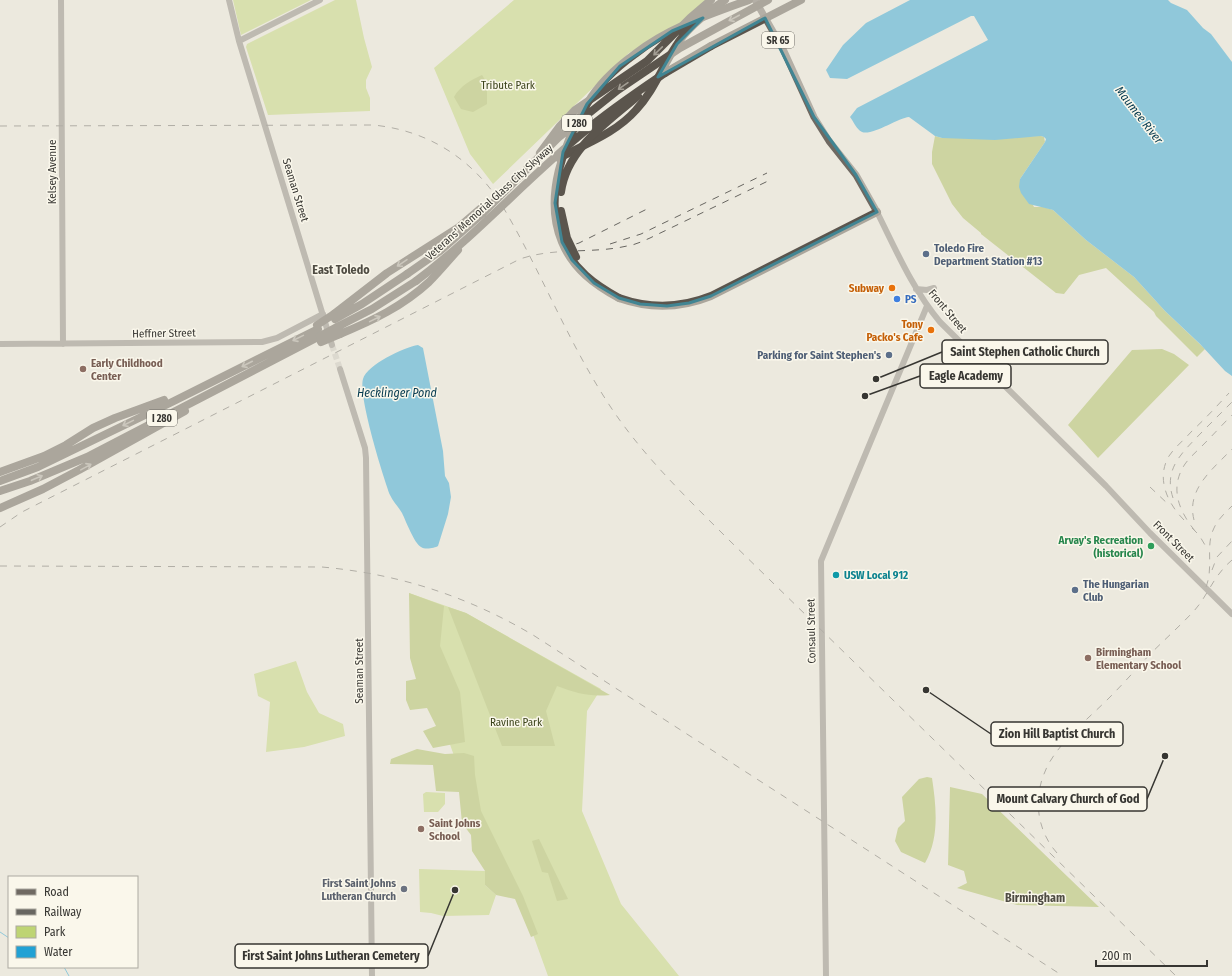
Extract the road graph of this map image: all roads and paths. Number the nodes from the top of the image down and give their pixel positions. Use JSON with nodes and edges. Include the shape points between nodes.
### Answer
{"nodes":[{"id":1,"x":61,"y":0,"type":"edge"},
{"id":2,"x":229,"y":0,"type":"edge"},
{"id":3,"x":320,"y":0,"type":"edge"},
{"id":4,"x":711,"y":0,"type":"edge"},
{"id":5,"x":725,"y":0,"type":"edge"},
{"id":6,"x":749,"y":0,"type":"edge"},
{"id":7,"x":755,"y":0,"type":"edge"},
{"id":8,"x":768,"y":0,"type":"edge"},
{"id":9,"x":801,"y":0,"type":"edge"},
{"id":10,"x":239,"y":41,"type":"junction"},
{"id":11,"x":666,"y":73,"type":"junction"},
{"id":12,"x":876,"y":210,"type":"junction"},
{"id":13,"x":934,"y":288,"type":"dead end"},
{"id":14,"x":916,"y":289,"type":"junction"},
{"id":15,"x":620,"y":295,"type":"junction"},
{"id":16,"x":927,"y":306,"type":"junction"},
{"id":17,"x":322,"y":314,"type":"junction"},
{"id":18,"x":336,"y":324,"type":"junction"},
{"id":19,"x":318,"y":333,"type":"junction"},
{"id":20,"x":0,"y":344,"type":"edge"},
{"id":21,"x":63,"y":344,"type":"junction"},
{"id":22,"x":332,"y":345,"type":"tunnel mouth"},
{"id":23,"x":259,"y":368,"type":"junction"},
{"id":24,"x":340,"y":369,"type":"tunnel mouth"},
{"id":25,"x":213,"y":381,"type":"junction"},
{"id":26,"x":0,"y":472,"type":"edge"},
{"id":27,"x":0,"y":481,"type":"edge"},
{"id":28,"x":0,"y":491,"type":"edge"},
{"id":29,"x":0,"y":508,"type":"edge"},
{"id":30,"x":1232,"y":614,"type":"edge"},
{"id":31,"x":372,"y":976,"type":"edge"},
{"id":32,"x":826,"y":976,"type":"edge"}],
"edges":[{"from":1,"to":21,"type":"street","name":"Kelsey Avenue"},
{"from":2,"to":10,"type":"street","name":"Seaman Street"},
{"from":3,"to":10,"type":"street"},
{"from":4,"to":18,"type":"highway","one_way":true,"via":[[647,61],[575,110],[534,160],[480,209],[459,227],[382,276]]},
{"from":18,"to":5,"type":"highway","one_way":true,"bridge":true,"via":[[382,316],[396,308],[438,273],[494,211],[544,165],[606,133],[632,115],[647,97],[681,39]]},
{"from":6,"to":15,"type":"highway","bridge":true,"via":[[672,31],[634,54],[603,83],[587,104],[563,152],[555,203],[562,242],[583,274],[594,283]]},
{"from":7,"to":12,"type":"main road","name":"Front Street","number":"SR 65","via":[[783,48],[814,117],[856,175]]},
{"from":8,"to":18,"type":"highway","name":"Veterans' Memorial Glass City Skyway","number":"I 280","one_way":true,"bridge":true,"via":[[680,48],[618,90],[558,138],[483,213],[440,251]]},
{"from":9,"to":11,"type":"highway","name":"Veterans' Memorial Glass City Skyway","number":"I 280","bridge":true,"via":[[711,46]]},
{"from":10,"to":17,"type":"street","name":"Seaman Street"},
{"from":11,"to":15,"type":"highway","bridge":true,"via":[[591,137],[569,165],[562,182],[562,219],[576,257],[595,278]]},
{"from":11,"to":18,"type":"highway","name":"Veterans' Memorial Glass City Skyway","number":"I 280","bridge":true,"via":[[617,105],[583,132],[450,255],[416,281],[372,309]]},
{"from":12,"to":14,"type":"street","name":"Front Street"},
{"from":12,"to":15,"type":"highway","via":[[700,300],[662,306],[640,304]]},
{"from":13,"to":14,"type":"street"},
{"from":14,"to":16,"type":"street","name":"Front Street"},
{"from":16,"to":30,"type":"street","name":"Front Street","via":[[940,322]]},
{"from":16,"to":32,"type":"street","name":"Consaul Street","via":[[821,561]]},
{"from":17,"to":21,"type":"street","name":"Heffner Street","via":[[277,338],[262,342]]},
{"from":17,"to":22,"type":"street","name":"Seaman Street"},
{"from":18,"to":19,"type":"highway","number":"I 280","bridge":true},
{"from":18,"to":19,"type":"highway","bridge":true},
{"from":19,"to":23,"type":"highway","number":"I 280"},
{"from":19,"to":25,"type":"highway","number":"I 280","one_way":true},
{"from":20,"to":21,"type":"street","name":"Heffner Street"},
{"from":28,"to":23,"type":"highway","number":"I 280","one_way":true,"via":[[87,457]]},
{"from":29,"to":23,"type":"highway","one_way":true,"via":[[79,470]]},
{"from":24,"to":31,"type":"street","name":"Seaman Street","via":[[366,458]]},
{"from":25,"to":26,"type":"highway","via":[[115,418],[44,456]]},
{"from":25,"to":27,"type":"highway","number":"I 280","one_way":true,"via":[[38,467]]}]}
